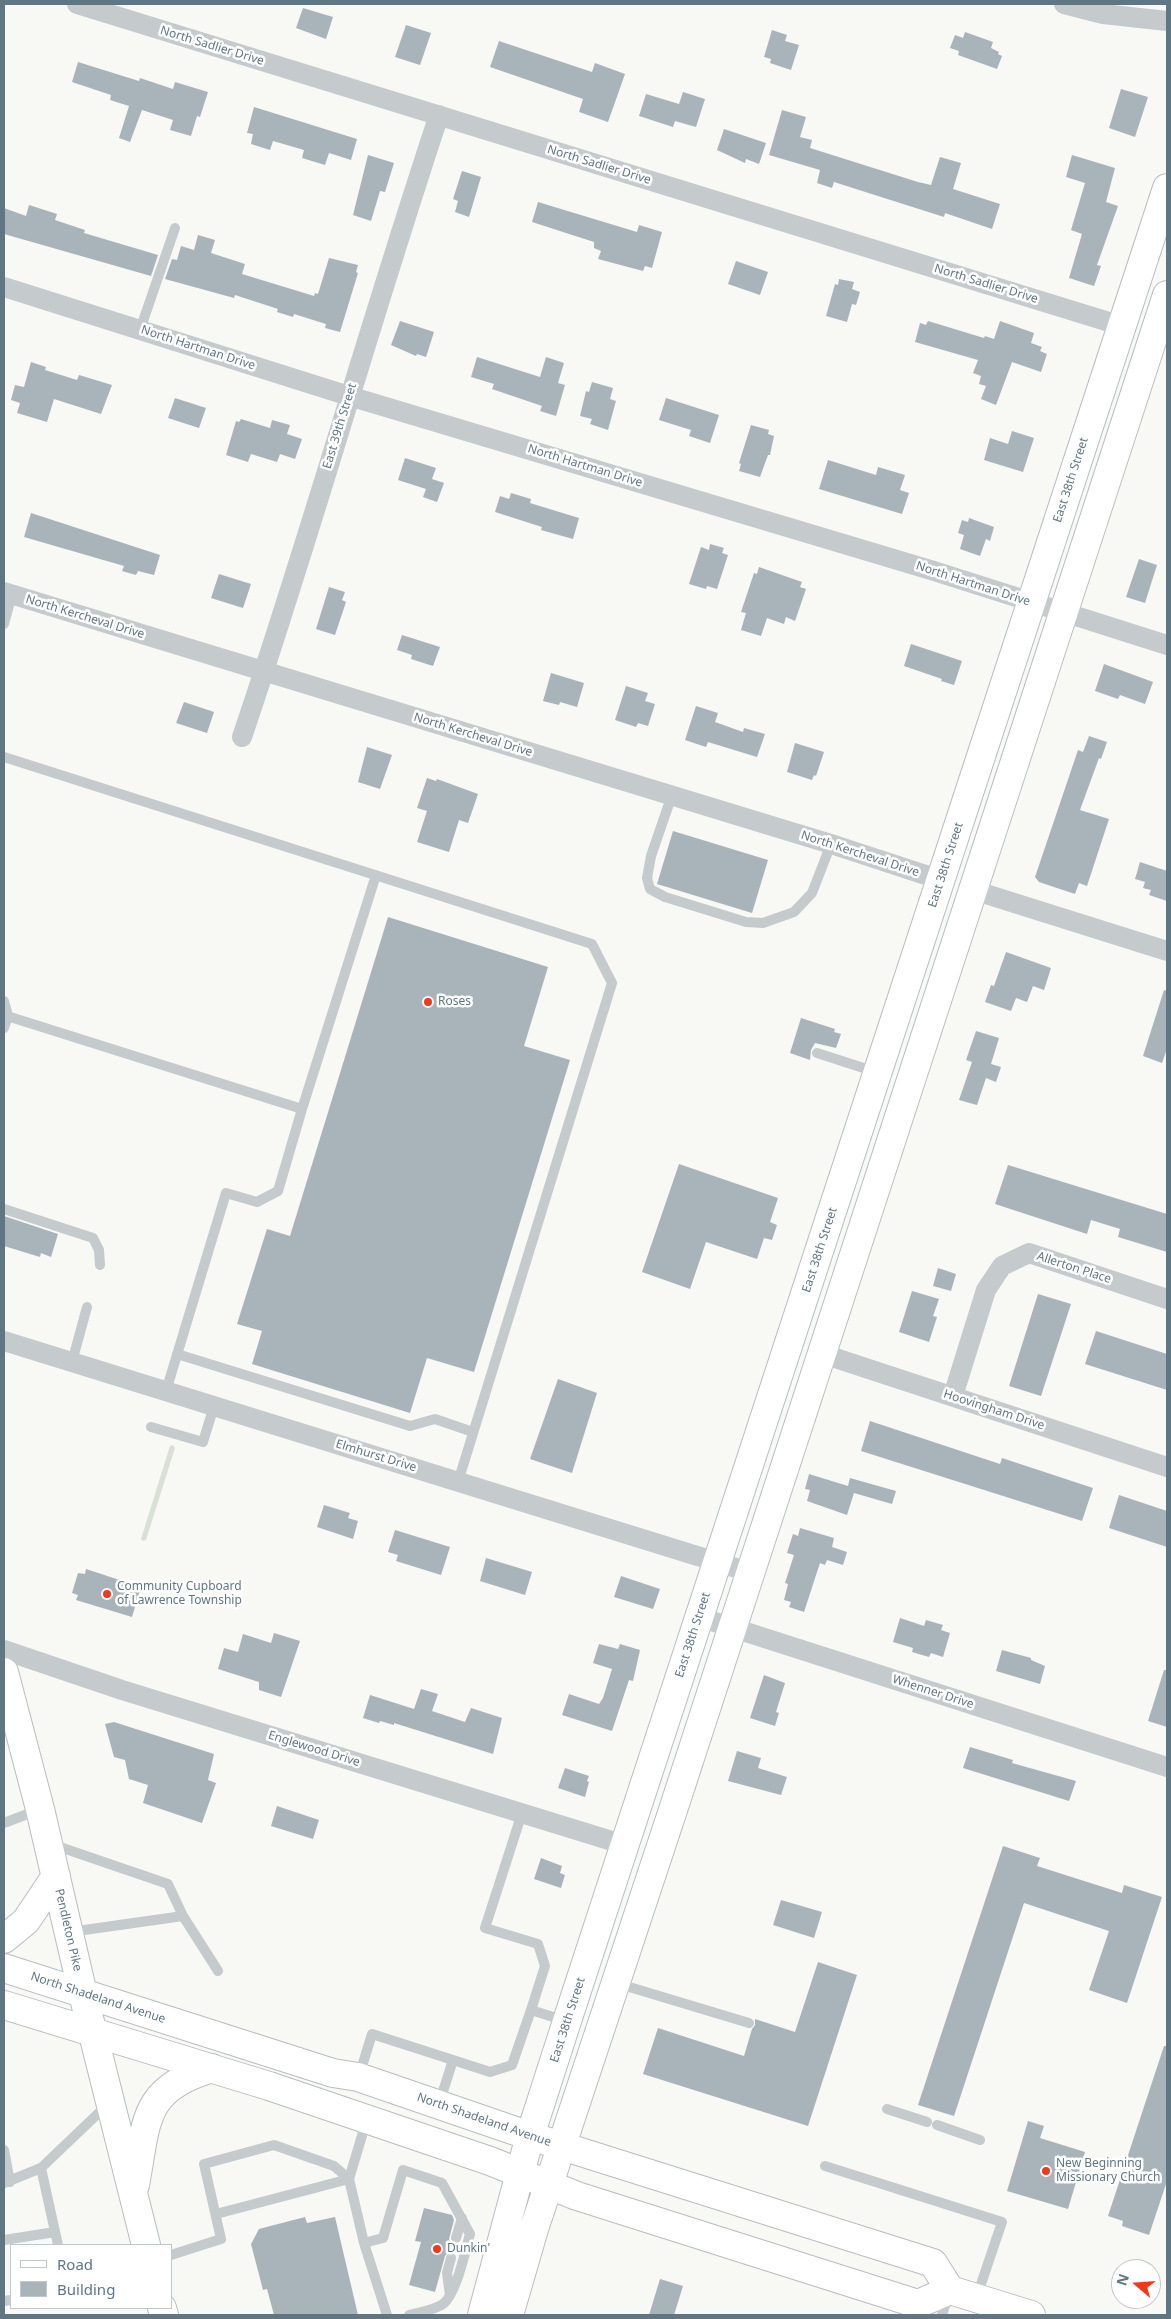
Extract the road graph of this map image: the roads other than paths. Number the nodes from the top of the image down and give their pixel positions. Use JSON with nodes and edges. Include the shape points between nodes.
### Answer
{"nodes":[{"id":1,"x":77,"y":4,"type":"edge"},
{"id":2,"x":1064,"y":4,"type":"edge"},
{"id":3,"x":1167,"y":21,"type":"edge"},
{"id":4,"x":440,"y":116,"type":"junction"},
{"id":5,"x":1167,"y":188,"type":"edge"},
{"id":6,"x":175,"y":228,"type":"dead end"},
{"id":7,"x":4,"y":287,"type":"edge"},
{"id":8,"x":1167,"y":295,"type":"edge"},
{"id":9,"x":1122,"y":326,"type":"junction"},
{"id":10,"x":140,"y":330,"type":"junction"},
{"id":11,"x":1161,"y":338,"type":"edge"},
{"id":12,"x":349,"y":396,"type":"junction"},
{"id":13,"x":8,"y":593,"type":"edge"},
{"id":14,"x":1032,"y":603,"type":"junction"},
{"id":15,"x":1063,"y":613,"type":"junction"},
{"id":16,"x":4,"y":624,"type":"edge"},
{"id":17,"x":1167,"y":645,"type":"edge"},
{"id":18,"x":264,"y":671,"type":"junction"},
{"id":19,"x":242,"y":737,"type":"dead end"},
{"id":20,"x":4,"y":756,"type":"edge"},
{"id":21,"x":672,"y":796,"type":"junction"},
{"id":22,"x":831,"y":844,"type":"junction"},
{"id":23,"x":376,"y":875,"type":"junction"},
{"id":24,"x":941,"y":880,"type":"junction"},
{"id":25,"x":973,"y":890,"type":"junction"},
{"id":26,"x":1167,"y":951,"type":"edge"},
{"id":27,"x":4,"y":1001,"type":"edge"},
{"id":28,"x":6,"y":1016,"type":"edge"},
{"id":29,"x":4,"y":1028,"type":"edge"},
{"id":30,"x":817,"y":1053,"type":"dead end"},
{"id":31,"x":878,"y":1072,"type":"junction"},
{"id":32,"x":302,"y":1109,"type":"junction"},
{"id":33,"x":4,"y":1209,"type":"edge"},
{"id":34,"x":100,"y":1265,"type":"dead end"},
{"id":35,"x":1167,"y":1299,"type":"edge"},
{"id":36,"x":87,"y":1308,"type":"dead end"},
{"id":37,"x":4,"y":1340,"type":"edge"},
{"id":38,"x":820,"y":1353,"type":"junction"},
{"id":39,"x":177,"y":1354,"type":"junction"},
{"id":40,"x":72,"y":1362,"type":"junction"},
{"id":41,"x":166,"y":1391,"type":"junction"},
{"id":42,"x":953,"y":1396,"type":"junction"},
{"id":43,"x":214,"y":1406,"type":"junction"},
{"id":44,"x":151,"y":1427,"type":"dead end"},
{"id":45,"x":473,"y":1432,"type":"junction"},
{"id":46,"x":1167,"y":1467,"type":"edge"},
{"id":47,"x":458,"y":1482,"type":"junction"},
{"id":48,"x":717,"y":1562,"type":"junction"},
{"id":49,"x":749,"y":1572,"type":"junction"},
{"id":50,"x":699,"y":1617,"type":"junction"},
{"id":51,"x":731,"y":1628,"type":"junction"},
{"id":52,"x":4,"y":1650,"type":"edge"},
{"id":53,"x":5,"y":1680,"type":"edge"},
{"id":54,"x":1167,"y":1767,"type":"edge"},
{"id":55,"x":40,"y":1809,"type":"junction"},
{"id":56,"x":522,"y":1813,"type":"junction"},
{"id":57,"x":4,"y":1823,"type":"edge"},
{"id":58,"x":48,"y":1843,"type":"junction"},
{"id":59,"x":625,"y":1845,"type":"junction"},
{"id":60,"x":56,"y":1876,"type":"junction"},
{"id":61,"x":183,"y":1916,"type":"junction"},
{"id":62,"x":69,"y":1932,"type":"junction"},
{"id":63,"x":4,"y":1939,"type":"edge"},
{"id":64,"x":4,"y":1968,"type":"edge"},
{"id":65,"x":218,"y":1971,"type":"dead end"},
{"id":66,"x":615,"y":1982,"type":"junction"},
{"id":67,"x":83,"y":1994,"type":"junction"},
{"id":68,"x":4,"y":2005,"type":"edge"},
{"id":69,"x":531,"y":2010,"type":"junction"},
{"id":70,"x":567,"y":2021,"type":"junction"},
{"id":71,"x":749,"y":2023,"type":"dead end"},
{"id":72,"x":93,"y":2032,"type":"junction"},
{"id":73,"x":453,"y":2060,"type":"junction"},
{"id":74,"x":212,"y":2068,"type":"junction"},
{"id":75,"x":358,"y":2077,"type":"junction"},
{"id":76,"x":110,"y":2103,"type":"junction"},
{"id":77,"x":439,"y":2105,"type":"junction"},
{"id":78,"x":887,"y":2109,"type":"dead end"},
{"id":79,"x":367,"y":2120,"type":"junction"},
{"id":80,"x":927,"y":2122,"type":"dead end"},
{"id":81,"x":937,"y":2125,"type":"dead end"},
{"id":82,"x":530,"y":2136,"type":"junction"},
{"id":83,"x":980,"y":2140,"type":"dead end"},
{"id":84,"x":562,"y":2146,"type":"junction"},
{"id":85,"x":4,"y":2150,"type":"edge"},
{"id":86,"x":825,"y":2166,"type":"dead end"},
{"id":87,"x":41,"y":2168,"type":"junction"},
{"id":88,"x":520,"y":2174,"type":"junction"},
{"id":89,"x":349,"y":2179,"type":"junction"},
{"id":90,"x":7,"y":2183,"type":"edge"},
{"id":91,"x":550,"y":2185,"type":"junction"},
{"id":92,"x":133,"y":2194,"type":"junction"},
{"id":93,"x":216,"y":2214,"type":"junction"},
{"id":94,"x":462,"y":2218,"type":"junction"},
{"id":95,"x":55,"y":2232,"type":"junction"},
{"id":96,"x":456,"y":2238,"type":"dead end"},
{"id":97,"x":4,"y":2240,"type":"edge"},
{"id":98,"x":58,"y":2244,"type":"edge"},
{"id":99,"x":146,"y":2244,"type":"edge"},
{"id":100,"x":364,"y":2244,"type":"junction"},
{"id":101,"x":172,"y":2255,"type":"edge"},
{"id":102,"x":451,"y":2258,"type":"dead end"},
{"id":103,"x":950,"y":2290,"type":"junction"},
{"id":104,"x":450,"y":2296,"type":"junction"},
{"id":105,"x":977,"y":2298,"type":"junction"},
{"id":106,"x":388,"y":2315,"type":"edge"},
{"id":107,"x":409,"y":2315,"type":"edge"},
{"id":108,"x":482,"y":2315,"type":"edge"},
{"id":109,"x":509,"y":2315,"type":"edge"},
{"id":110,"x":942,"y":2315,"type":"edge"},
{"id":111,"x":1031,"y":2315,"type":"edge"}],
"edges":[{"from":1,"to":4,"type":"street","name":"North Sadlier Drive"},
{"from":2,"to":3,"type":"street","via":[[1103,14]]},
{"from":4,"to":9,"type":"street","name":"North Sadlier Drive"},
{"from":4,"to":12,"type":"street","name":"East 39th Street"},
{"from":5,"to":9,"type":"main road","name":"East 38th Street"},
{"from":6,"to":10,"type":"lane"},
{"from":7,"to":10,"type":"street","name":"North Hartman Drive"},
{"from":8,"to":11,"type":"main road"},
{"from":9,"to":14,"type":"main road","name":"East 38th Street"},
{"from":10,"to":12,"type":"street","name":"North Hartman Drive"},
{"from":11,"to":15,"type":"main road"},
{"from":12,"to":14,"type":"street","name":"North Hartman Drive"},
{"from":12,"to":18,"type":"street","name":"East 39th Street"},
{"from":13,"to":16,"type":"lane"},
{"from":13,"to":18,"type":"street","name":"North Kercheval Drive"},
{"from":14,"to":15,"type":"street","name":"North Hartman Drive"},
{"from":14,"to":24,"type":"main road","name":"East 38th Street"},
{"from":15,"to":17,"type":"street","name":"North Hartman Drive"},
{"from":15,"to":25,"type":"main road"},
{"from":18,"to":19,"type":"street","name":"East 39th Street"},
{"from":18,"to":21,"type":"street","name":"North Kercheval Drive"},
{"from":20,"to":23,"type":"lane"},
{"from":21,"to":22,"type":"street","name":"North Kercheval Drive"},
{"from":21,"to":22,"type":"lane","via":[[651,856],[647,878],[650,889],[665,897],[746,922],[763,923],[794,912],[812,893]]},
{"from":22,"to":24,"type":"street","name":"North Kercheval Drive"},
{"from":23,"to":32,"type":"lane"},
{"from":23,"to":45,"type":"lane","via":[[592,944],[612,983]]},
{"from":24,"to":31,"type":"main road","name":"East 38th Street"},
{"from":25,"to":26,"type":"street"},
{"from":25,"to":38,"type":"main road"},
{"from":27,"to":28,"type":"lane"},
{"from":28,"to":29,"type":"lane"},
{"from":28,"to":32,"type":"lane"},
{"from":30,"to":31,"type":"lane"},
{"from":31,"to":48,"type":"main road","name":"East 38th Street"},
{"from":32,"to":39,"type":"lane","via":[[278,1191],[257,1202],[226,1193]]},
{"from":33,"to":34,"type":"lane","via":[[93,1238],[99,1250]]},
{"from":35,"to":42,"type":"street","name":"Allerton Place","via":[[1029,1253],[1002,1266],[986,1290]]},
{"from":36,"to":40,"type":"lane"},
{"from":37,"to":40,"type":"street","name":"Elmhurst Drive"},
{"from":38,"to":42,"type":"street","name":"Hoovingham Drive"},
{"from":38,"to":49,"type":"main road"},
{"from":39,"to":41,"type":"lane"},
{"from":39,"to":45,"type":"lane","via":[[410,1426],[435,1419]]},
{"from":40,"to":41,"type":"street","name":"Elmhurst Drive"},
{"from":41,"to":43,"type":"street","name":"Elmhurst Drive"},
{"from":42,"to":46,"type":"street","name":"Hoovingham Drive"},
{"from":43,"to":44,"type":"lane","via":[[203,1442]]},
{"from":43,"to":47,"type":"street","name":"Elmhurst Drive"},
{"from":45,"to":47,"type":"lane"},
{"from":47,"to":48,"type":"street","name":"Elmhurst Drive"},
{"from":48,"to":49,"type":"street","name":"Elmhurst Drive"},
{"from":48,"to":50,"type":"main road","name":"East 38th Street"},
{"from":49,"to":51,"type":"main road"},
{"from":50,"to":51,"type":"street","name":"Whenner Drive"},
{"from":50,"to":59,"type":"main road","name":"East 38th Street"},
{"from":51,"to":54,"type":"street","name":"Whenner Drive"},
{"from":51,"to":66,"type":"main road"},
{"from":52,"to":56,"type":"street","name":"Englewood Drive","via":[[122,1690]]},
{"from":53,"to":55,"type":"main road","name":"Pendleton Pike"},
{"from":55,"to":57,"type":"lane"},
{"from":55,"to":58,"type":"main road","name":"Pendleton Pike"},
{"from":56,"to":59,"type":"street","name":"Englewood Drive"},
{"from":56,"to":69,"type":"lane","via":[[485,1928],[538,1944],[545,1966]]},
{"from":58,"to":60,"type":"main road","name":"Pendleton Pike"},
{"from":58,"to":61,"type":"lane","via":[[168,1884]]},
{"from":59,"to":70,"type":"main road","name":"East 38th Street"},
{"from":60,"to":62,"type":"main road","name":"Pendleton Pike"},
{"from":60,"to":63,"type":"main road","via":[[26,1921]]},
{"from":61,"to":62,"type":"lane"},
{"from":61,"to":65,"type":"lane"},
{"from":62,"to":67,"type":"main road","name":"Pendleton Pike"},
{"from":64,"to":67,"type":"main road","name":"North Shadeland Avenue"},
{"from":66,"to":71,"type":"lane"},
{"from":66,"to":84,"type":"main road"},
{"from":67,"to":72,"type":"main road","name":"Pendleton Pike"},
{"from":67,"to":75,"type":"main road","name":"North Shadeland Avenue","via":[[333,2073]]},
{"from":68,"to":72,"type":"main road"},
{"from":69,"to":70,"type":"lane"},
{"from":69,"to":73,"type":"lane","via":[[512,2065],[490,2072]]},
{"from":70,"to":82,"type":"main road","name":"East 38th Street"},
{"from":72,"to":74,"type":"main road"},
{"from":72,"to":76,"type":"main road","name":"Pendleton Pike"},
{"from":73,"to":75,"type":"lane","via":[[372,2034]]},
{"from":73,"to":77,"type":"lane"},
{"from":74,"to":79,"type":"main road"},
{"from":74,"to":92,"type":"main road","via":[[176,2082],[152,2106]]},
{"from":75,"to":77,"type":"main road","name":"North Shadeland Avenue"},
{"from":76,"to":87,"type":"lane"},
{"from":76,"to":92,"type":"main road","name":"Pendleton Pike"},
{"from":77,"to":82,"type":"main road","name":"North Shadeland Avenue"},
{"from":78,"to":80,"type":"lane"},
{"from":79,"to":88,"type":"main road"},
{"from":79,"to":89,"type":"lane"},
{"from":81,"to":83,"type":"lane"},
{"from":82,"to":84,"type":"main road","name":"North Shadeland Avenue"},
{"from":82,"to":88,"type":"main road","name":"East 38th Street"},
{"from":84,"to":91,"type":"main road"},
{"from":84,"to":103,"type":"main road","name":"North Shadeland Avenue","via":[[933,2263]]},
{"from":85,"to":90,"type":"lane"},
{"from":86,"to":105,"type":"lane","via":[[1002,2222]]},
{"from":87,"to":90,"type":"lane"},
{"from":87,"to":95,"type":"lane"},
{"from":88,"to":91,"type":"main road"},
{"from":88,"to":108,"type":"main road","name":"East 38th Street"},
{"from":89,"to":93,"type":"lane"},
{"from":89,"to":93,"type":"lane","via":[[334,2166],[274,2145],[204,2164]]},
{"from":89,"to":100,"type":"lane"},
{"from":91,"to":103,"type":"main road","via":[[918,2304]]},
{"from":91,"to":109,"type":"main road"},
{"from":92,"to":99,"type":"main road","name":"Pendleton Pike"},
{"from":93,"to":101,"type":"lane","via":[[221,2239]]},
{"from":94,"to":96,"type":"lane"},
{"from":94,"to":100,"type":"lane","via":[[442,2183],[403,2170],[383,2238]]},
{"from":94,"to":104,"type":"lane","via":[[470,2234]]},
{"from":95,"to":97,"type":"lane"},
{"from":95,"to":98,"type":"lane"},
{"from":100,"to":106,"type":"lane"},
{"from":102,"to":104,"type":"lane","via":[[447,2273]]},
{"from":103,"to":105,"type":"main road"},
{"from":103,"to":110,"type":"lane"},
{"from":104,"to":107,"type":"lane","via":[[442,2304]]},
{"from":105,"to":111,"type":"main road"}]}
